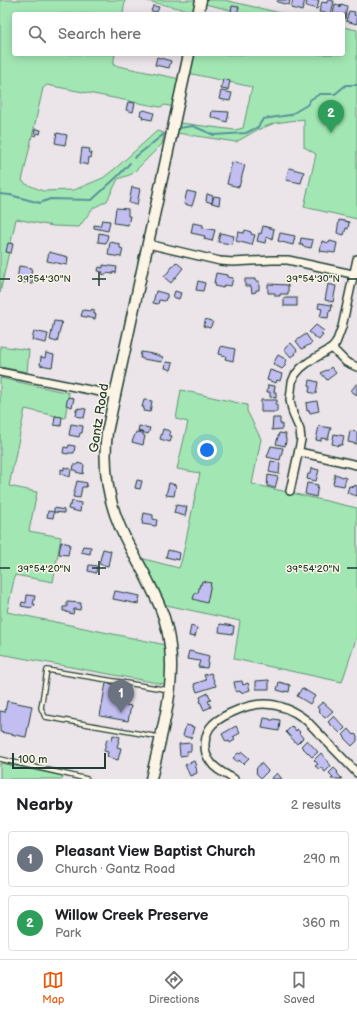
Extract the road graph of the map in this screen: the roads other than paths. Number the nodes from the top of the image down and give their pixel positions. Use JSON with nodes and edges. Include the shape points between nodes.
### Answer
{"nodes":[{"id":1,"x":201,"y":0,"type":"edge"},
{"id":2,"x":198,"y":12,"type":"edge"},
{"id":3,"x":189,"y":56,"type":"edge"},
{"id":4,"x":148,"y":244,"type":"junction"},
{"id":5,"x":357,"y":259,"type":"edge"},
{"id":6,"x":355,"y":275,"type":"edge"},
{"id":7,"x":332,"y":348,"type":"junction"},
{"id":8,"x":357,"y":367,"type":"edge"},
{"id":9,"x":0,"y":372,"type":"edge"},
{"id":10,"x":115,"y":395,"type":"junction"},
{"id":11,"x":299,"y":452,"type":"junction"},
{"id":12,"x":357,"y":465,"type":"edge"},
{"id":13,"x":290,"y":491,"type":"dead end"},
{"id":14,"x":170,"y":690,"type":"junction"},
{"id":15,"x":160,"y":737,"type":"junction"},
{"id":16,"x":0,"y":759,"type":"edge"},
{"id":17,"x":357,"y":773,"type":"edge"},
{"id":18,"x":87,"y":779,"type":"edge"},
{"id":19,"x":151,"y":779,"type":"edge"},
{"id":20,"x":234,"y":779,"type":"edge"}],
"edges":[{"from":1,"to":2,"type":"main road"},
{"from":3,"to":4,"type":"main road","name":"Gantz Road"},
{"from":4,"to":6,"type":"street","via":[[220,261],[288,260]]},
{"from":4,"to":10,"type":"main road","name":"Gantz Road"},
{"from":5,"to":6,"type":"street"},
{"from":6,"to":7,"type":"street","via":[[342,327]]},
{"from":7,"to":8,"type":"street","via":[[346,362]]},
{"from":7,"to":11,"type":"street","via":[[300,368],[292,382],[290,400],[300,430]]},
{"from":9,"to":10,"type":"street"},
{"from":10,"to":14,"type":"main road","name":"Gantz Road","via":[[106,443],[107,481],[120,528],[165,620],[172,664]]},
{"from":11,"to":12,"type":"street"},
{"from":11,"to":13,"type":"street"},
{"from":14,"to":15,"type":"main road","name":"Gantz Road"},
{"from":14,"to":15,"type":"lane","via":[[47,670],[41,708],[45,717]]},
{"from":15,"to":19,"type":"main road","name":"Gantz Road"},
{"from":16,"to":18,"type":"lane"},
{"from":17,"to":20,"type":"street","via":[[306,720],[276,704],[255,704],[224,717],[211,727],[206,737],[207,757],[213,766]]}]}
